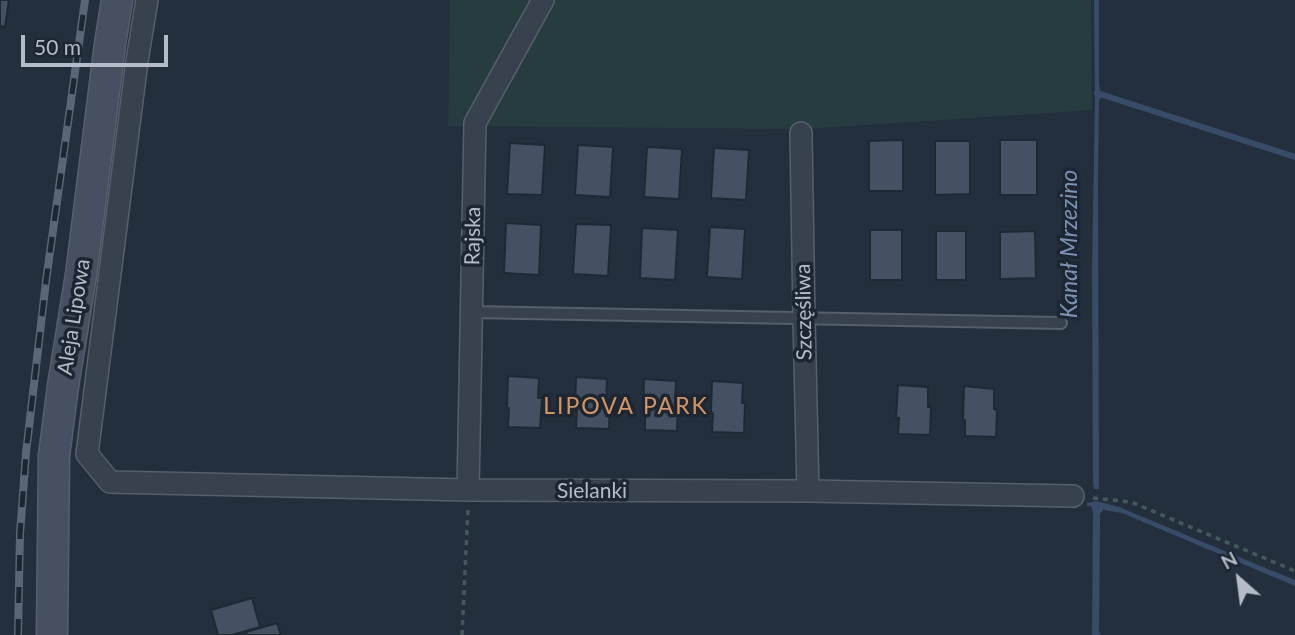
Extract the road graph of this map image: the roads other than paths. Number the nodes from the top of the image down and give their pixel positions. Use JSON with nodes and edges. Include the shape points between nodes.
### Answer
{"nodes":[{"id":1,"x":117,"y":0,"type":"edge"},
{"id":2,"x":147,"y":0,"type":"edge"},
{"id":3,"x":544,"y":0,"type":"edge"},
{"id":4,"x":801,"y":133,"type":"dead end"},
{"id":5,"x":471,"y":312,"type":"junction"},
{"id":6,"x":804,"y":319,"type":"junction"},
{"id":7,"x":1060,"y":323,"type":"dead end"},
{"id":8,"x":468,"y":490,"type":"junction"},
{"id":9,"x":808,"y":491,"type":"junction"},
{"id":10,"x":1073,"y":496,"type":"road end"},
{"id":11,"x":52,"y":635,"type":"edge"}],
"edges":[{"from":1,"to":11,"type":"street","name":"Aleja Lipowa","via":[[54,456]]},
{"from":2,"to":8,"type":"street","name":"Sielanki","via":[[87,454],[110,482]]},
{"from":3,"to":5,"type":"street","name":"Rajska","via":[[475,123]]},
{"from":4,"to":6,"type":"street","name":"Szczęśliwa"},
{"from":5,"to":6,"type":"lane"},
{"from":5,"to":8,"type":"street","name":"Rajska"},
{"from":6,"to":7,"type":"lane"},
{"from":6,"to":9,"type":"street","name":"Szczęśliwa"},
{"from":8,"to":9,"type":"street","name":"Sielanki"},
{"from":9,"to":10,"type":"street","name":"Sielanki"}]}
